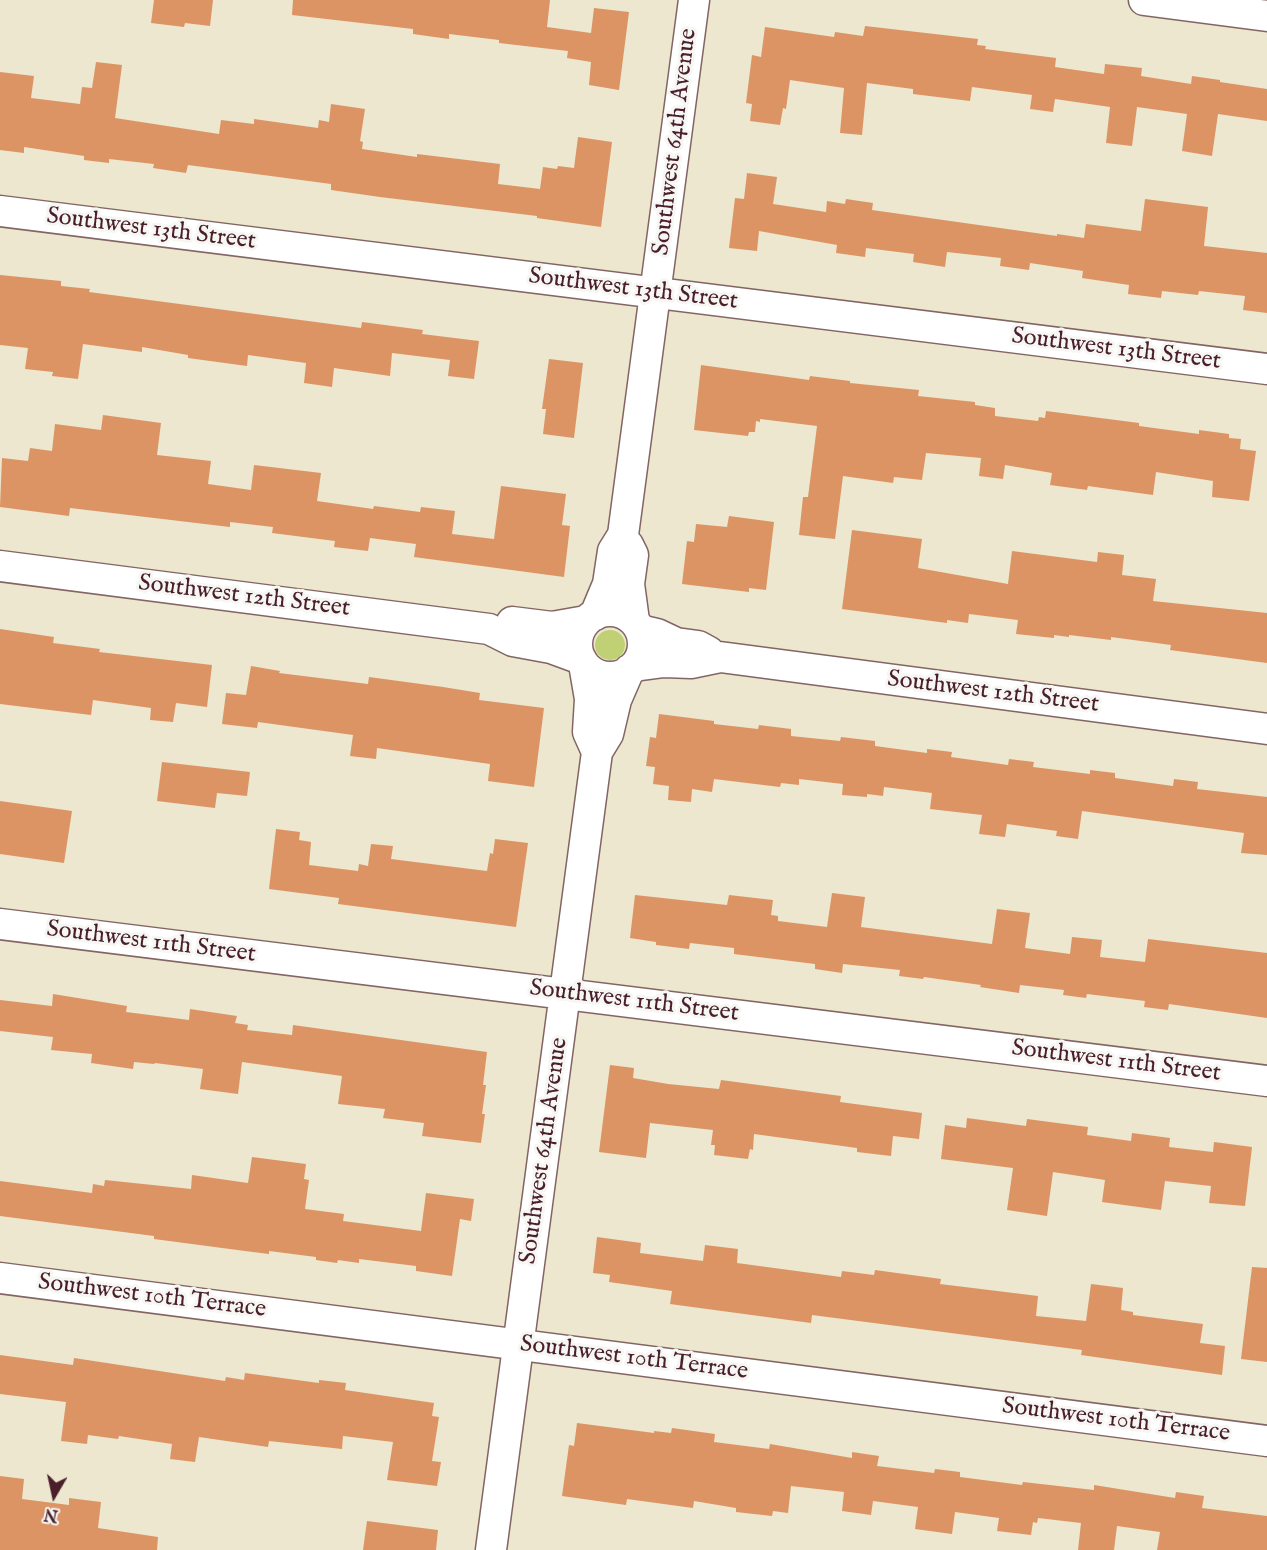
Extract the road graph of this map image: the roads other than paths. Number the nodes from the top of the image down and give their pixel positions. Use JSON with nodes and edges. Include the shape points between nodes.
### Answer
{"nodes":[{"id":1,"x":694,"y":0,"type":"edge"},
{"id":2,"x":1144,"y":0,"type":"edge"},
{"id":3,"x":1267,"y":16,"type":"edge"},
{"id":4,"x":0,"y":211,"type":"edge"},
{"id":5,"x":656,"y":294,"type":"junction"},
{"id":6,"x":1267,"y":369,"type":"edge"},
{"id":7,"x":623,"y":535,"type":"junction"},
{"id":8,"x":0,"y":566,"type":"edge"},
{"id":9,"x":591,"y":618,"type":"junction"},
{"id":10,"x":637,"y":626,"type":"junction"},
{"id":11,"x":489,"y":629,"type":"junction"},
{"id":12,"x":720,"y":657,"type":"junction"},
{"id":13,"x":583,"y":661,"type":"junction"},
{"id":14,"x":632,"y":668,"type":"junction"},
{"id":15,"x":1267,"y":729,"type":"edge"},
{"id":16,"x":597,"y":752,"type":"junction"},
{"id":17,"x":0,"y":924,"type":"edge"},
{"id":18,"x":566,"y":994,"type":"junction"},
{"id":19,"x":1267,"y":1081,"type":"edge"},
{"id":20,"x":0,"y":1278,"type":"edge"},
{"id":21,"x":520,"y":1344,"type":"junction"},
{"id":22,"x":1267,"y":1441,"type":"edge"},
{"id":23,"x":491,"y":1550,"type":"edge"}],
"edges":[{"from":1,"to":5,"type":"street","name":"Southwest 64th Avenue"},
{"from":2,"to":3,"type":"street"},
{"from":4,"to":5,"type":"street","name":"Southwest 13th Street"},
{"from":5,"to":6,"type":"street","name":"Southwest 13th Street"},
{"from":5,"to":7,"type":"street","name":"Southwest 64th Avenue"},
{"from":7,"to":9,"type":"street","name":"Southwest 64th Avenue","via":[[613,550],[608,584]]},
{"from":7,"to":10,"type":"street","name":"Southwest 64th Avenue","via":[[633,555],[629,584]]},
{"from":8,"to":11,"type":"street","name":"Southwest 12th Street"},
{"from":9,"to":10,"type":"street","via":[[616,612]]},
{"from":9,"to":11,"type":"street","name":"Southwest 12th Street","via":[[552,627],[514,622]]},
{"from":9,"to":13,"type":"street","via":[[577,640]]},
{"from":10,"to":12,"type":"street","name":"Southwest 12th Street"},
{"from":10,"to":14,"type":"street","via":[[642,650]]},
{"from":11,"to":13,"type":"street","name":"Southwest 12th Street","via":[[513,641],[551,648]]},
{"from":12,"to":14,"type":"street","name":"Southwest 12th Street"},
{"from":12,"to":15,"type":"street","name":"Southwest 12th Street"},
{"from":13,"to":14,"type":"street","via":[[605,676],[618,676]]},
{"from":13,"to":16,"type":"street","name":"Southwest 64th Avenue","via":[[590,699],[588,732]]},
{"from":14,"to":16,"type":"street","name":"Southwest 64th Avenue","via":[[616,700],[608,734]]},
{"from":16,"to":18,"type":"street","name":"Southwest 64th Avenue"},
{"from":17,"to":18,"type":"street","name":"Southwest 11th Street"},
{"from":18,"to":19,"type":"street","name":"Southwest 11th Street"},
{"from":18,"to":21,"type":"street","name":"Southwest 64th Avenue"},
{"from":20,"to":21,"type":"street","name":"Southwest 10th Terrace"},
{"from":21,"to":22,"type":"street","name":"Southwest 10th Terrace"},
{"from":21,"to":23,"type":"street","name":"Southwest 64th Avenue"}]}
